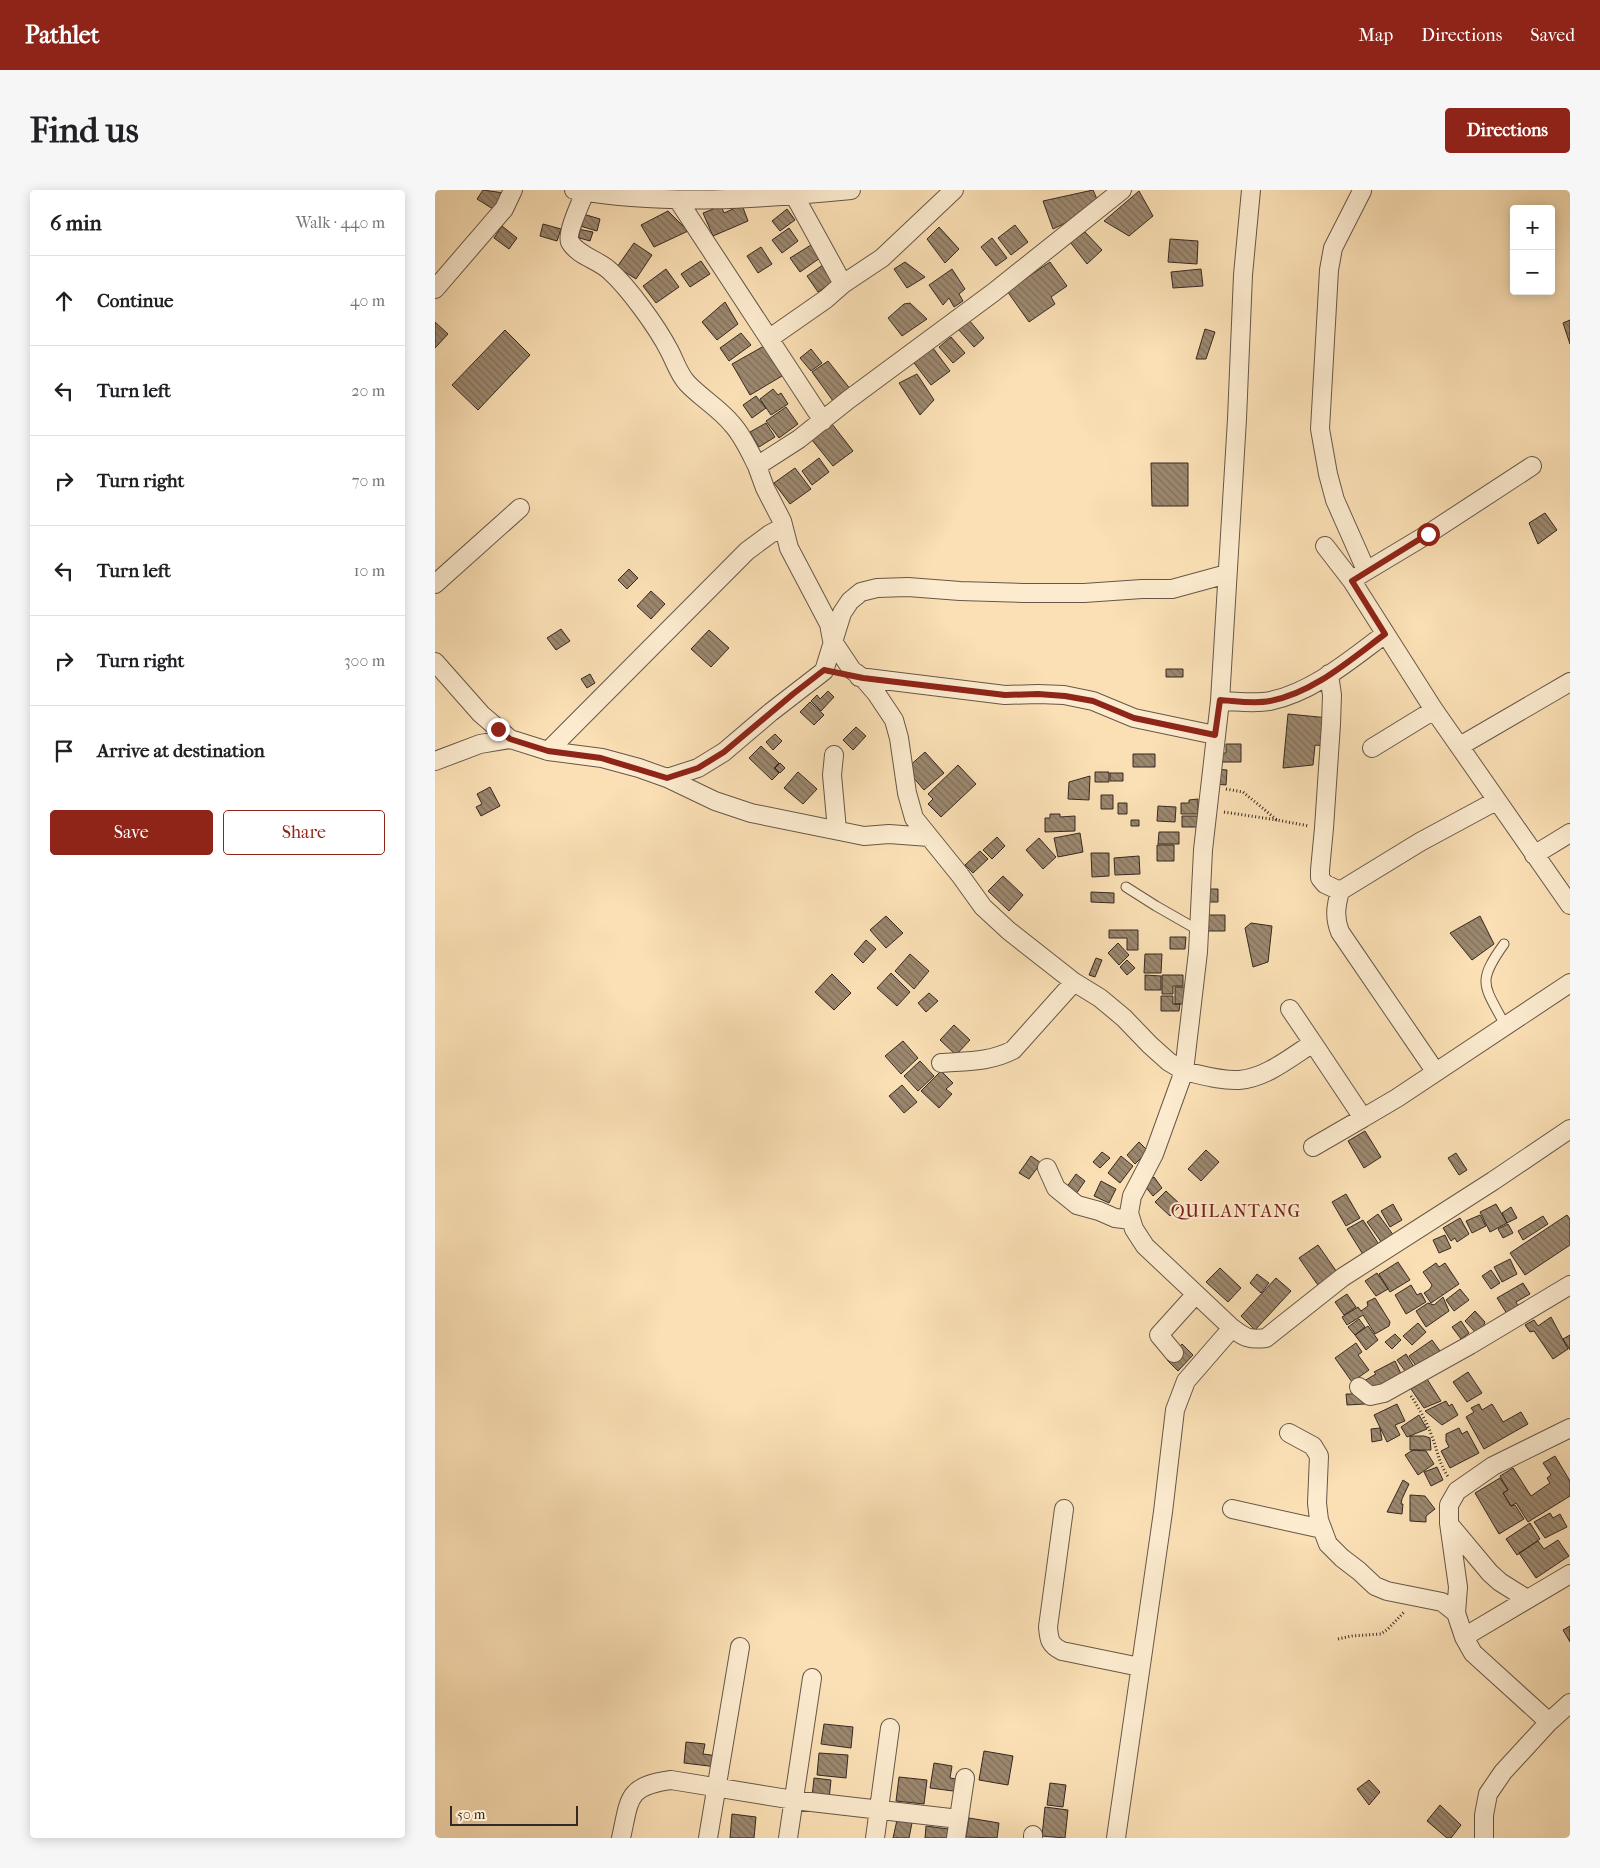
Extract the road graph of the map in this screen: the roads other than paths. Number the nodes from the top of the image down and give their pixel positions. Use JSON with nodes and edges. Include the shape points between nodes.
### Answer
{"nodes":[{"id":1,"x":513,"y":190,"type":"edge"},
{"id":2,"x":851,"y":190,"type":"edge"},
{"id":3,"x":954,"y":190,"type":"edge"},
{"id":4,"x":1123,"y":190,"type":"edge"},
{"id":5,"x":1251,"y":190,"type":"edge"},
{"id":6,"x":579,"y":191,"type":"edge"},
{"id":7,"x":1362,"y":191,"type":"dead end"},
{"id":8,"x":794,"y":195,"type":"junction"},
{"id":9,"x":678,"y":200,"type":"junction"},
{"id":10,"x":843,"y":284,"type":"junction"},
{"id":11,"x":435,"y":289,"type":"edge"},
{"id":12,"x":770,"y":338,"type":"junction"},
{"id":13,"x":823,"y":421,"type":"junction"},
{"id":14,"x":757,"y":466,"type":"junction"},
{"id":15,"x":1532,"y":466,"type":"dead end"},
{"id":16,"x":520,"y":508,"type":"dead end"},
{"id":17,"x":783,"y":527,"type":"junction"},
{"id":18,"x":1325,"y":546,"type":"dead end"},
{"id":19,"x":1227,"y":574,"type":"junction"},
{"id":20,"x":1359,"y":576,"type":"junction"},
{"id":21,"x":435,"y":584,"type":"edge"},
{"id":22,"x":1385,"y":634,"type":"junction"},
{"id":23,"x":833,"y":640,"type":"junction"},
{"id":24,"x":435,"y":662,"type":"edge"},
{"id":25,"x":824,"y":670,"type":"junction"},
{"id":26,"x":1329,"y":674,"type":"junction"},
{"id":27,"x":863,"y":678,"type":"junction"},
{"id":28,"x":1570,"y":682,"type":"edge"},
{"id":29,"x":1220,"y":700,"type":"junction"},
{"id":30,"x":1433,"y":710,"type":"junction"},
{"id":31,"x":1215,"y":735,"type":"junction"},
{"id":32,"x":510,"y":739,"type":"junction"},
{"id":33,"x":1460,"y":746,"type":"junction"},
{"id":34,"x":1372,"y":748,"type":"dead end"},
{"id":35,"x":548,"y":751,"type":"junction"},
{"id":36,"x":834,"y":755,"type":"dead end"},
{"id":37,"x":435,"y":761,"type":"edge"},
{"id":38,"x":667,"y":778,"type":"junction"},
{"id":39,"x":1497,"y":801,"type":"junction"},
{"id":40,"x":837,"y":830,"type":"junction"},
{"id":41,"x":1570,"y":834,"type":"edge"},
{"id":42,"x":929,"y":837,"type":"junction"},
{"id":43,"x":1534,"y":855,"type":"junction"},
{"id":44,"x":1126,"y":887,"type":"dead end"},
{"id":45,"x":1340,"y":891,"type":"junction"},
{"id":46,"x":1570,"y":905,"type":"edge"},
{"id":47,"x":1198,"y":930,"type":"junction"},
{"id":48,"x":1504,"y":944,"type":"dead end"},
{"id":49,"x":1074,"y":982,"type":"junction"},
{"id":50,"x":1570,"y":983,"type":"edge"},
{"id":51,"x":1290,"y":1009,"type":"dead end"},
{"id":52,"x":1505,"y":1025,"type":"junction"},
{"id":53,"x":1313,"y":1043,"type":"junction"},
{"id":54,"x":941,"y":1063,"type":"dead end"},
{"id":55,"x":1185,"y":1071,"type":"junction"},
{"id":56,"x":1435,"y":1072,"type":"junction"},
{"id":57,"x":1363,"y":1118,"type":"junction"},
{"id":58,"x":1570,"y":1129,"type":"edge"},
{"id":59,"x":1313,"y":1147,"type":"dead end"},
{"id":60,"x":1047,"y":1168,"type":"dead end"},
{"id":61,"x":1131,"y":1220,"type":"junction"},
{"id":62,"x":1570,"y":1285,"type":"edge"},
{"id":63,"x":1196,"y":1294,"type":"junction"},
{"id":64,"x":1231,"y":1328,"type":"junction"},
{"id":65,"x":1174,"y":1353,"type":"dead end"},
{"id":66,"x":1359,"y":1387,"type":"dead end"},
{"id":67,"x":1570,"y":1428,"type":"edge"},
{"id":68,"x":1289,"y":1433,"type":"dead end"},
{"id":69,"x":1065,"y":1509,"type":"dead end"},
{"id":70,"x":1232,"y":1509,"type":"dead end"},
{"id":71,"x":1449,"y":1524,"type":"junction"},
{"id":72,"x":1322,"y":1529,"type":"junction"},
{"id":73,"x":1570,"y":1574,"type":"edge"},
{"id":74,"x":1527,"y":1599,"type":"junction"},
{"id":75,"x":1456,"y":1613,"type":"junction"},
{"id":76,"x":1464,"y":1637,"type":"junction"},
{"id":77,"x":740,"y":1647,"type":"dead end"},
{"id":78,"x":1140,"y":1667,"type":"junction"},
{"id":79,"x":812,"y":1678,"type":"dead end"},
{"id":80,"x":1570,"y":1703,"type":"edge"},
{"id":81,"x":1549,"y":1722,"type":"junction"},
{"id":82,"x":890,"y":1728,"type":"dead end"},
{"id":83,"x":965,"y":1778,"type":"dead end"},
{"id":84,"x":716,"y":1789,"type":"junction"},
{"id":85,"x":794,"y":1800,"type":"junction"},
{"id":86,"x":879,"y":1810,"type":"junction"},
{"id":87,"x":959,"y":1819,"type":"junction"},
{"id":88,"x":621,"y":1838,"type":"edge"},
{"id":89,"x":708,"y":1838,"type":"edge"},
{"id":90,"x":788,"y":1838,"type":"edge"},
{"id":91,"x":875,"y":1838,"type":"edge"},
{"id":92,"x":956,"y":1838,"type":"edge"},
{"id":93,"x":1117,"y":1838,"type":"edge"},
{"id":94,"x":1483,"y":1838,"type":"edge"}],
"edges":[{"from":1,"to":11,"type":"street","via":[[504,209]]},
{"from":2,"to":8,"type":"street"},
{"from":3,"to":10,"type":"street","via":[[882,258]]},
{"from":4,"to":13,"type":"street"},
{"from":5,"to":19,"type":"street","via":[[1243,275]]},
{"from":6,"to":9,"type":"street"},
{"from":6,"to":14,"type":"street","via":[[570,242],[610,270],[627,290],[655,327],[691,387],[732,423]]},
{"from":7,"to":20,"type":"street","via":[[1333,248],[1329,270],[1320,429],[1335,500]]},
{"from":8,"to":9,"type":"street"},
{"from":8,"to":10,"type":"street"},
{"from":9,"to":12,"type":"street"},
{"from":10,"to":12,"type":"street"},
{"from":12,"to":13,"type":"street"},
{"from":13,"to":14,"type":"street"},
{"from":14,"to":17,"type":"street"},
{"from":15,"to":20,"type":"street"},
{"from":16,"to":21,"type":"street"},
{"from":17,"to":23,"type":"street","via":[[789,548],[829,624]]},
{"from":17,"to":35,"type":"street","via":[[747,551]]},
{"from":18,"to":20,"type":"street"},
{"from":19,"to":23,"type":"street","via":[[1172,590],[1084,593],[877,588],[861,592],[850,600]]},
{"from":19,"to":29,"type":"street"},
{"from":20,"to":22,"type":"street"},
{"from":22,"to":26,"type":"street"},
{"from":22,"to":30,"type":"street"},
{"from":23,"to":25,"type":"street"},
{"from":23,"to":27,"type":"street","via":[[852,670]]},
{"from":24,"to":32,"type":"street","via":[[481,714]]},
{"from":25,"to":27,"type":"street"},
{"from":25,"to":38,"type":"street","via":[[724,752],[698,768]]},
{"from":26,"to":29,"type":"street","via":[[1292,696],[1268,702]]},
{"from":26,"to":45,"type":"street","via":[[1331,724],[1320,878]]},
{"from":27,"to":31,"type":"street","via":[[1005,695],[1065,696],[1093,701],[1134,718]]},
{"from":27,"to":42,"type":"street","via":[[894,720],[914,818]]},
{"from":28,"to":33,"type":"street"},
{"from":29,"to":31,"type":"street"},
{"from":30,"to":33,"type":"street"},
{"from":30,"to":34,"type":"street"},
{"from":31,"to":47,"type":"street"},
{"from":32,"to":35,"type":"street"},
{"from":32,"to":37,"type":"street","via":[[480,744]]},
{"from":33,"to":39,"type":"street"},
{"from":35,"to":38,"type":"street","via":[[601,758]]},
{"from":36,"to":40,"type":"street","via":[[832,775]]},
{"from":38,"to":40,"type":"street","via":[[715,801],[751,813]]},
{"from":39,"to":43,"type":"street"},
{"from":39,"to":45,"type":"street"},
{"from":40,"to":42,"type":"street","via":[[864,836]]},
{"from":41,"to":43,"type":"street"},
{"from":42,"to":49,"type":"street","via":[[983,907]]},
{"from":43,"to":46,"type":"street"},
{"from":44,"to":47,"type":"lane"},
{"from":45,"to":56,"type":"street","via":[[1335,920],[1340,932]]},
{"from":47,"to":55,"type":"street"},
{"from":48,"to":52,"type":"lane","via":[[1490,962],[1485,980]]},
{"from":49,"to":54,"type":"street","via":[[1013,1050],[987,1060]]},
{"from":49,"to":55,"type":"street","via":[[1100,998],[1162,1056]]},
{"from":50,"to":52,"type":"street"},
{"from":51,"to":53,"type":"street"},
{"from":52,"to":56,"type":"street"},
{"from":53,"to":55,"type":"street","via":[[1266,1072],[1239,1080]]},
{"from":53,"to":57,"type":"street"},
{"from":55,"to":61,"type":"street","via":[[1154,1154],[1132,1196]]},
{"from":56,"to":57,"type":"street"},
{"from":57,"to":59,"type":"street"},
{"from":58,"to":64,"type":"street","via":[[1343,1277],[1266,1338],[1252,1340]]},
{"from":60,"to":61,"type":"street","via":[[1056,1188],[1077,1205]]},
{"from":61,"to":63,"type":"street","via":[[1145,1246]]},
{"from":62,"to":66,"type":"street","via":[[1384,1393],[1375,1396]]},
{"from":63,"to":64,"type":"street"},
{"from":63,"to":65,"type":"street","via":[[1159,1335]]},
{"from":64,"to":78,"type":"street","via":[[1186,1381],[1175,1410]]},
{"from":67,"to":71,"type":"street","via":[[1493,1466],[1457,1491],[1449,1505]]},
{"from":68,"to":72,"type":"street","via":[[1313,1446],[1319,1456],[1317,1503]]},
{"from":69,"to":78,"type":"street","via":[[1048,1627],[1049,1640],[1062,1651]]},
{"from":70,"to":72,"type":"street"},
{"from":71,"to":74,"type":"street","via":[[1490,1573]]},
{"from":71,"to":75,"type":"street","via":[[1458,1587]]},
{"from":72,"to":75,"type":"street","via":[[1328,1544],[1375,1586],[1442,1602]]},
{"from":73,"to":74,"type":"street"},
{"from":74,"to":76,"type":"street"},
{"from":75,"to":76,"type":"street"},
{"from":76,"to":81,"type":"street","via":[[1473,1653]]},
{"from":77,"to":84,"type":"street"},
{"from":78,"to":93,"type":"street"},
{"from":79,"to":85,"type":"street"},
{"from":80,"to":81,"type":"street"},
{"from":81,"to":94,"type":"street","via":[[1503,1772],[1488,1794]]},
{"from":82,"to":86,"type":"street"},
{"from":83,"to":87,"type":"street"},
{"from":84,"to":85,"type":"street"},
{"from":84,"to":88,"type":"street","via":[[671,1780],[640,1788],[631,1797]]},
{"from":84,"to":89,"type":"street"},
{"from":85,"to":86,"type":"street"},
{"from":85,"to":90,"type":"street"},
{"from":86,"to":87,"type":"street"},
{"from":86,"to":91,"type":"street"},
{"from":87,"to":92,"type":"street"}]}
